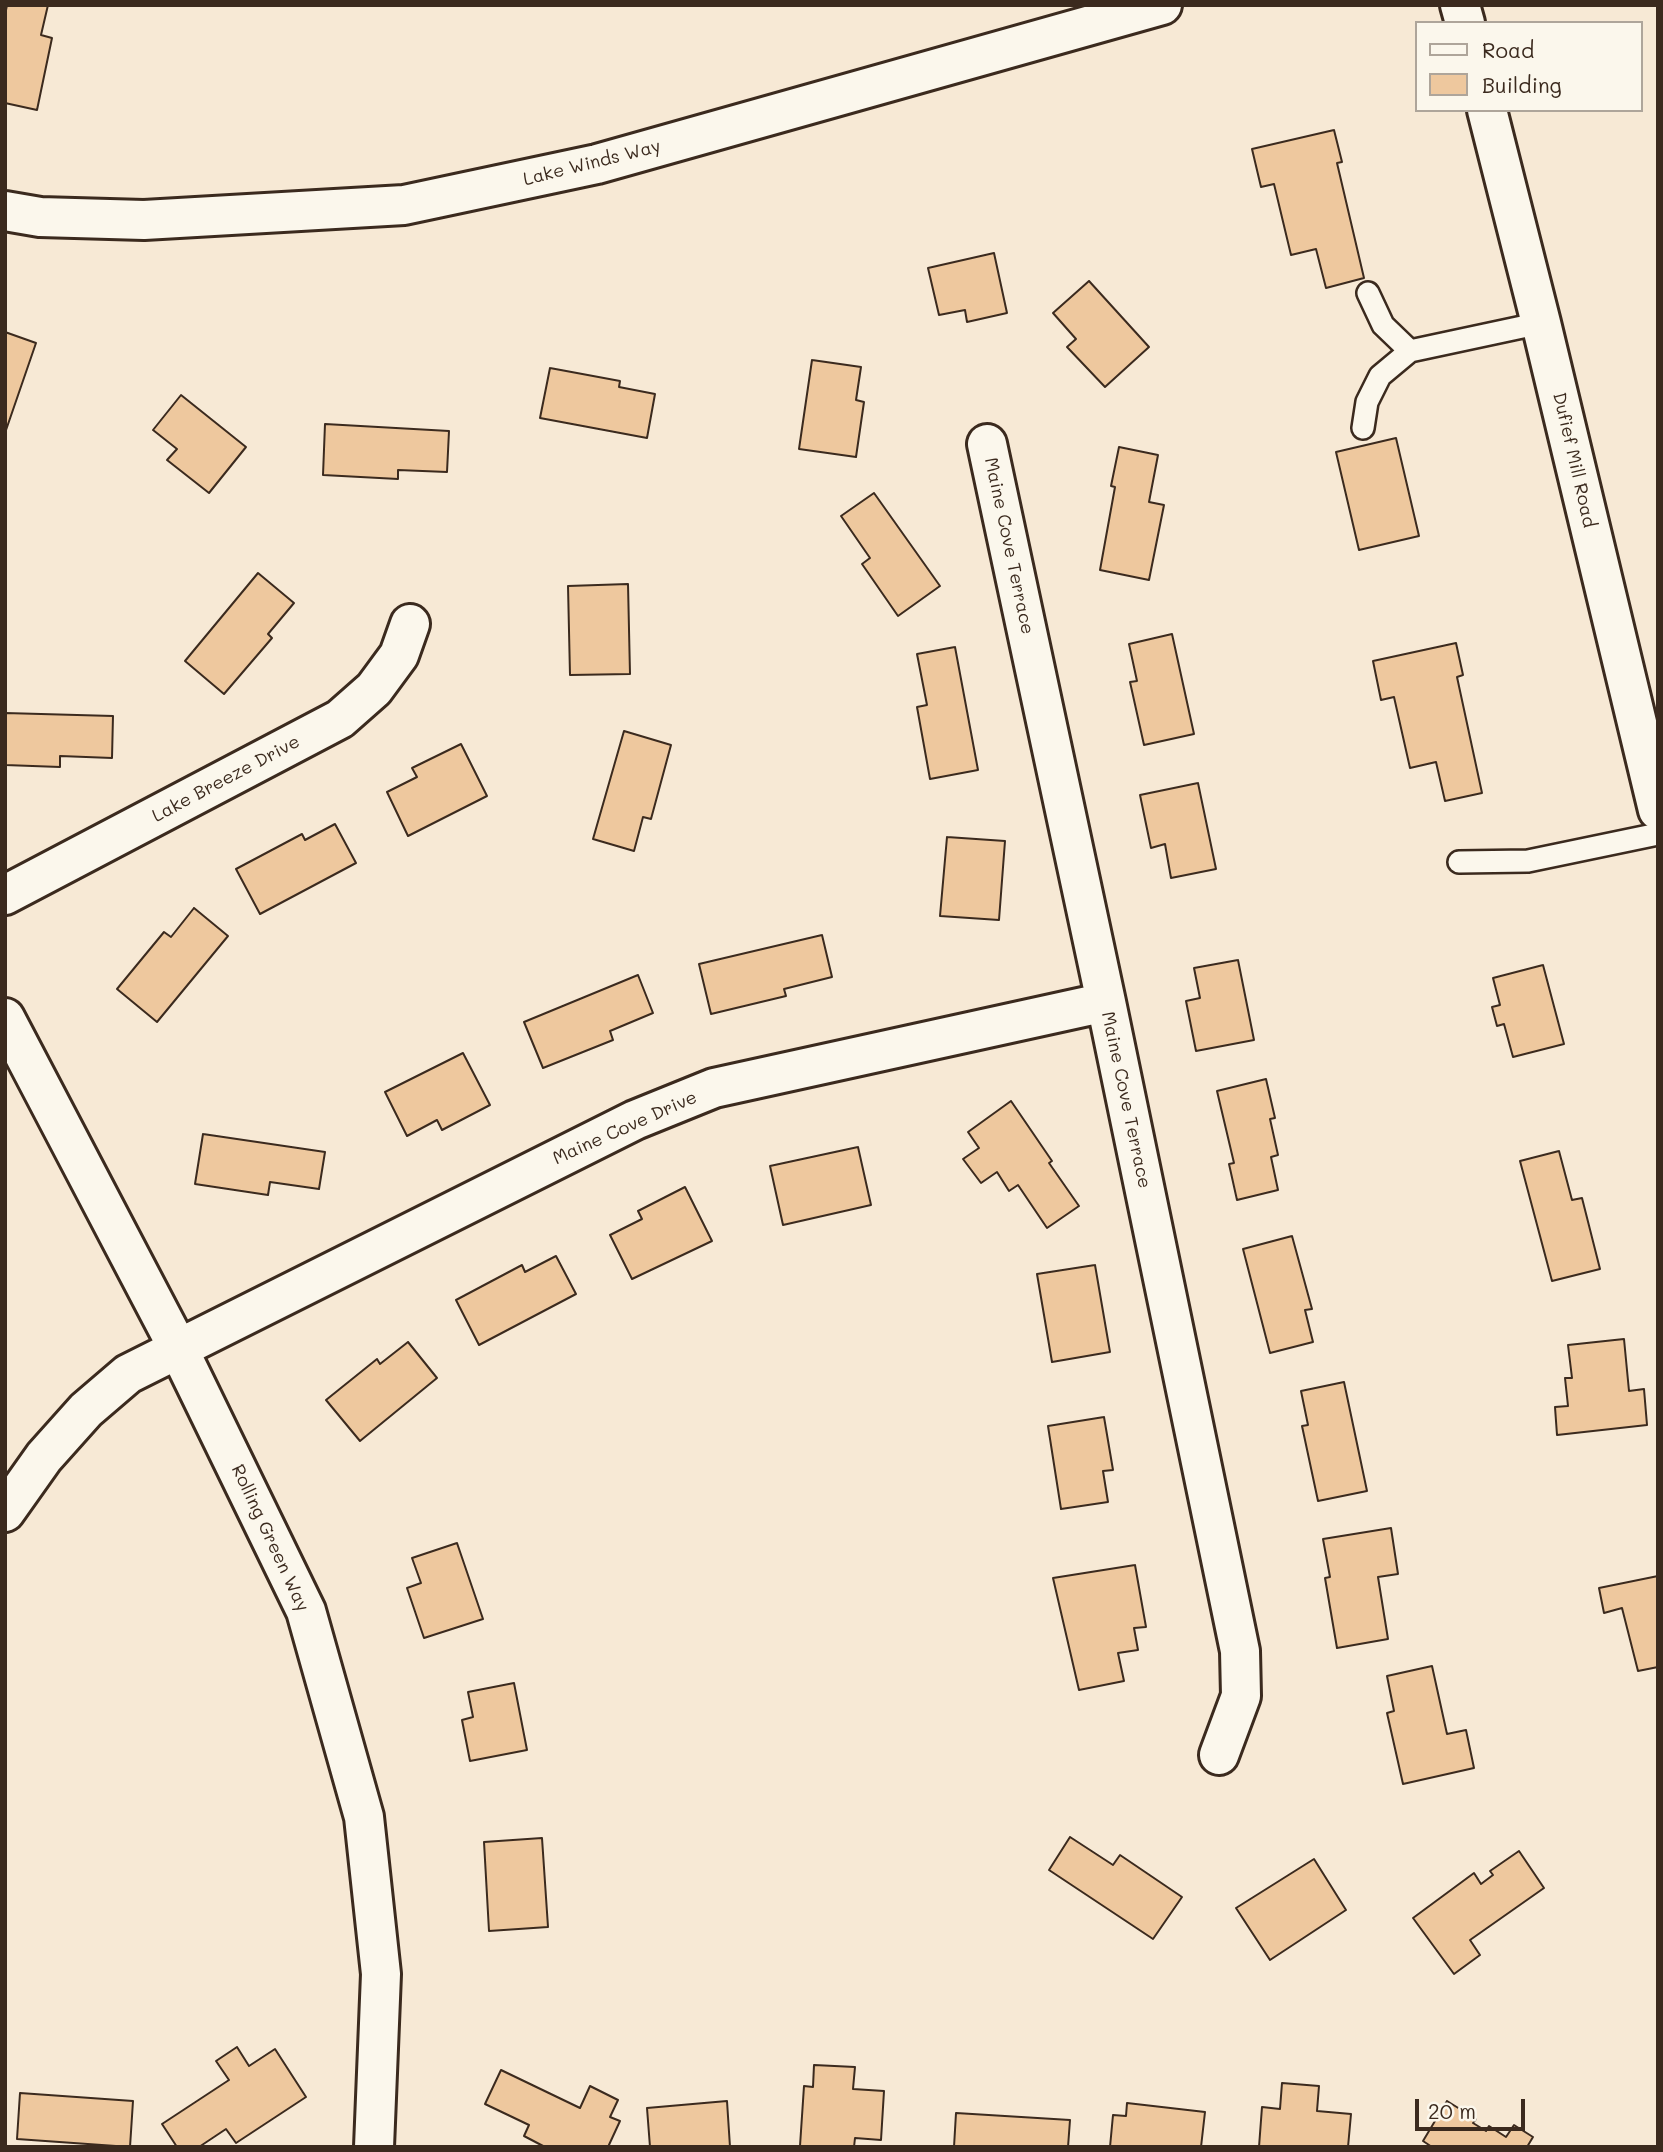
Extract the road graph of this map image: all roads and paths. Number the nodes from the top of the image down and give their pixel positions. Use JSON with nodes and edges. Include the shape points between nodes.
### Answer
{"nodes":[{"id":1,"x":1162,"y":5,"type":"edge"},
{"id":2,"x":1488,"y":112,"type":"edge"},
{"id":3,"x":5,"y":211,"type":"edge"},
{"id":4,"x":1368,"y":293,"type":"dead end"},
{"id":5,"x":1541,"y":323,"type":"junction"},
{"id":6,"x":1410,"y":351,"type":"junction"},
{"id":7,"x":1363,"y":428,"type":"dead end"},
{"id":8,"x":987,"y":444,"type":"dead end"},
{"id":9,"x":410,"y":624,"type":"dead end"},
{"id":10,"x":1658,"y":810,"type":"edge"},
{"id":11,"x":1658,"y":834,"type":"edge"},
{"id":12,"x":1459,"y":862,"type":"dead end"},
{"id":13,"x":5,"y":895,"type":"edge"},
{"id":14,"x":1106,"y":1002,"type":"junction"},
{"id":15,"x":5,"y":1018,"type":"edge"},
{"id":16,"x":178,"y":1348,"type":"junction"},
{"id":17,"x":5,"y":1512,"type":"edge"},
{"id":18,"x":1219,"y":1755,"type":"dead end"},
{"id":19,"x":374,"y":2147,"type":"edge"}],
"edges":[{"from":1,"to":3,"type":"street","name":"Lake Winds Way","via":[[597,164],[404,205],[144,220],[40,217]]},
{"from":2,"to":5,"type":"street","name":"Dufief Mill Road"},
{"from":4,"to":6,"type":"lane","via":[[1383,325]]},
{"from":5,"to":6,"type":"lane"},
{"from":5,"to":10,"type":"street","name":"Dufief Mill Road"},
{"from":6,"to":7,"type":"lane","via":[[1380,376],[1367,402]]},
{"from":8,"to":14,"type":"street","name":"Maine Cove Terrace"},
{"from":9,"to":13,"type":"street","name":"Lake Breeze Drive","via":[[399,655],[374,689],[340,719]]},
{"from":11,"to":12,"type":"lane","via":[[1528,860]]},
{"from":14,"to":16,"type":"street","name":"Maine Cove Drive","via":[[714,1088],[635,1120]]},
{"from":14,"to":18,"type":"street","name":"Maine Cove Terrace","via":[[1241,1651],[1241,1696]]},
{"from":15,"to":16,"type":"street","name":"Rolling Green Way"},
{"from":16,"to":17,"type":"street","name":"Maine Cove Drive","via":[[128,1374],[86,1410],[44,1457]]},
{"from":16,"to":19,"type":"street","name":"Rolling Green Way","via":[[306,1611],[364,1817],[382,1974]]}]}
